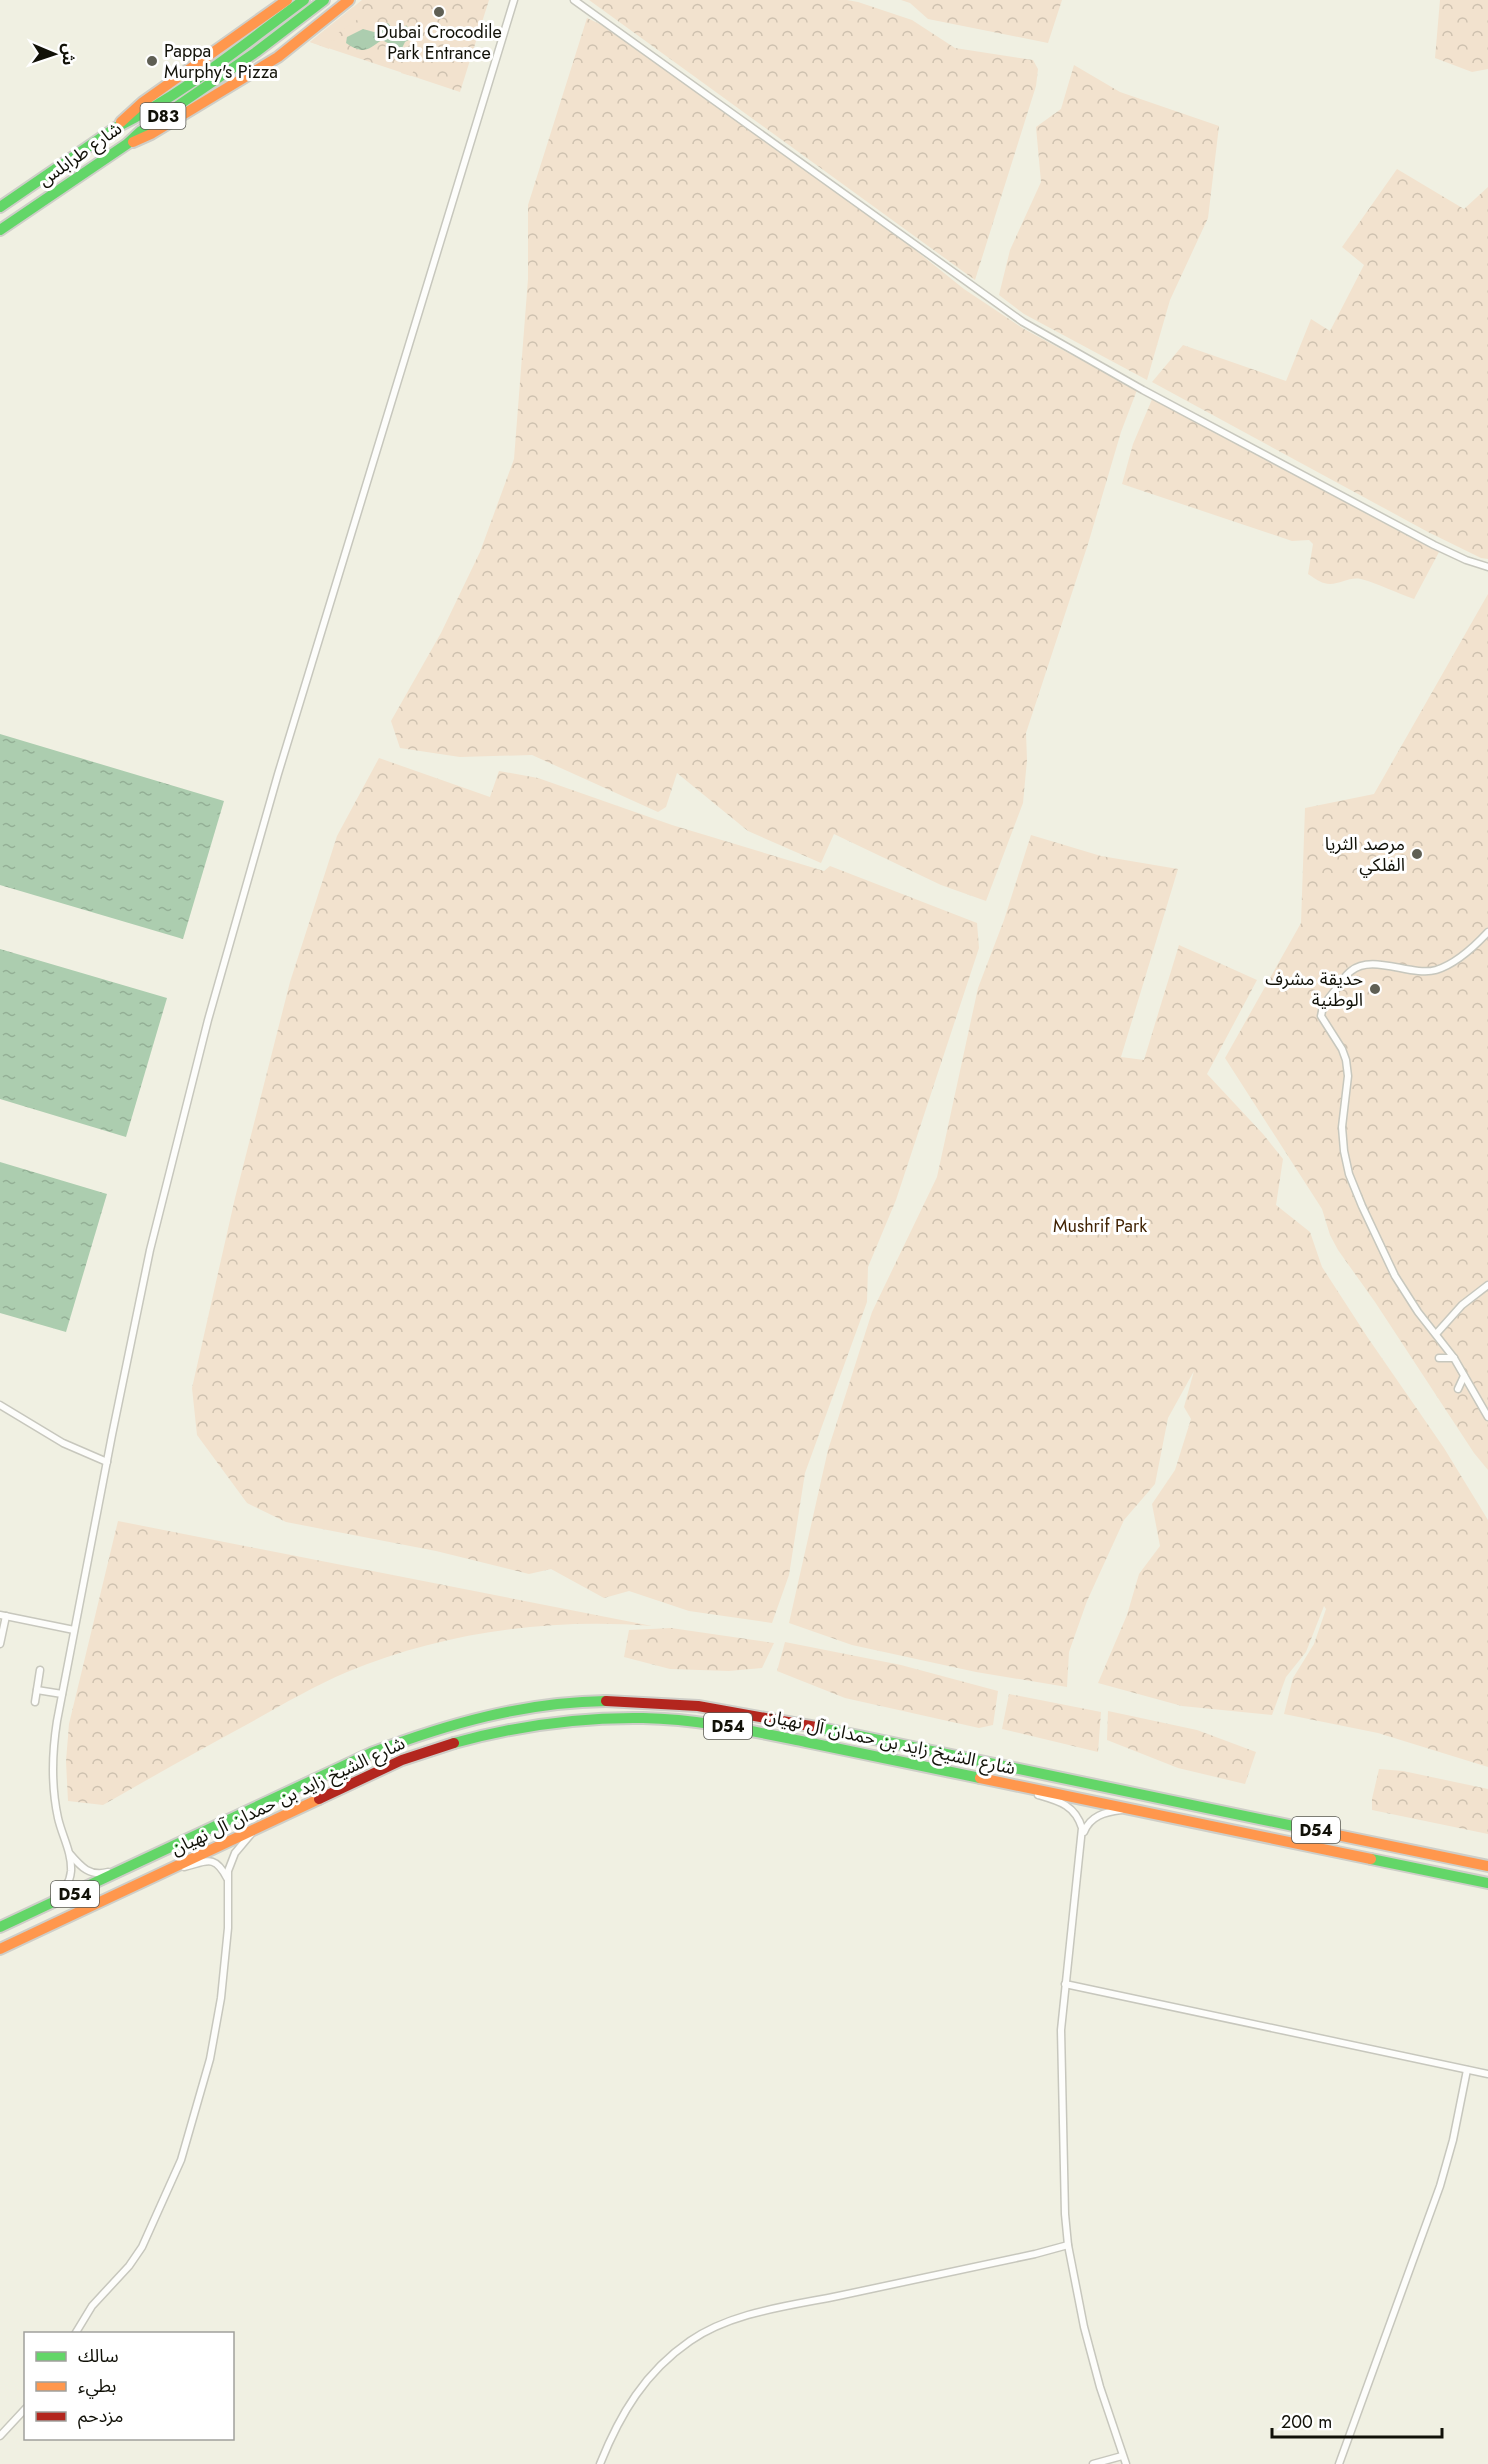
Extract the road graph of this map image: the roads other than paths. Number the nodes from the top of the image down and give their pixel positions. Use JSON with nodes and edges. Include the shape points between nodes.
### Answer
{"nodes":[{"id":1,"x":287,"y":0,"type":"edge"},
{"id":2,"x":304,"y":0,"type":"edge"},
{"id":3,"x":324,"y":0,"type":"edge"},
{"id":4,"x":349,"y":0,"type":"edge"},
{"id":5,"x":514,"y":0,"type":"edge"},
{"id":6,"x":574,"y":0,"type":"edge"},
{"id":7,"x":117,"y":127,"type":"junction"},
{"id":8,"x":126,"y":144,"type":"junction"},
{"id":9,"x":0,"y":207,"type":"edge"},
{"id":10,"x":0,"y":230,"type":"edge"},
{"id":11,"x":1488,"y":567,"type":"edge"},
{"id":12,"x":1488,"y":932,"type":"edge"},
{"id":13,"x":1488,"y":1285,"type":"edge"},
{"id":14,"x":1436,"y":1334,"type":"junction"},
{"id":15,"x":1439,"y":1358,"type":"dead end"},
{"id":16,"x":1454,"y":1358,"type":"junction"},
{"id":17,"x":1464,"y":1376,"type":"junction"},
{"id":18,"x":1458,"y":1389,"type":"dead end"},
{"id":19,"x":0,"y":1405,"type":"edge"},
{"id":20,"x":1488,"y":1417,"type":"edge"},
{"id":21,"x":106,"y":1462,"type":"junction"},
{"id":22,"x":3,"y":1615,"type":"edge"},
{"id":23,"x":74,"y":1630,"type":"junction"},
{"id":24,"x":0,"y":1644,"type":"edge"},
{"id":25,"x":40,"y":1670,"type":"dead end"},
{"id":26,"x":37,"y":1690,"type":"junction"},
{"id":27,"x":62,"y":1694,"type":"junction"},
{"id":28,"x":35,"y":1702,"type":"dead end"},
{"id":29,"x":1012,"y":1785,"type":"junction"},
{"id":30,"x":1130,"y":1809,"type":"junction"},
{"id":31,"x":263,"y":1824,"type":"junction"},
{"id":32,"x":1083,"y":1836,"type":"junction"},
{"id":33,"x":70,"y":1854,"type":"junction"},
{"id":34,"x":148,"y":1859,"type":"junction"},
{"id":35,"x":1488,"y":1866,"type":"edge"},
{"id":36,"x":168,"y":1870,"type":"junction"},
{"id":37,"x":228,"y":1880,"type":"junction"},
{"id":38,"x":1488,"y":1883,"type":"edge"},
{"id":39,"x":23,"y":1917,"type":"junction"},
{"id":40,"x":0,"y":1927,"type":"edge"},
{"id":41,"x":0,"y":1949,"type":"edge"},
{"id":42,"x":1065,"y":1984,"type":"junction"},
{"id":43,"x":1467,"y":2070,"type":"junction"},
{"id":44,"x":1488,"y":2074,"type":"edge"},
{"id":45,"x":1068,"y":2245,"type":"junction"},
{"id":46,"x":76,"y":2332,"type":"edge"},
{"id":47,"x":24,"y":2410,"type":"edge"},
{"id":48,"x":0,"y":2436,"type":"edge"},
{"id":49,"x":1122,"y":2456,"type":"junction"},
{"id":50,"x":600,"y":2464,"type":"edge"},
{"id":51,"x":1093,"y":2464,"type":"edge"},
{"id":52,"x":1126,"y":2464,"type":"edge"},
{"id":53,"x":1339,"y":2464,"type":"edge"}],
"edges":[{"from":1,"to":7,"type":"highway","via":[[143,102]]},
{"from":2,"to":7,"type":"highway","name":"شارع طرابلس","number":"D83","via":[[182,87]]},
{"from":3,"to":8,"type":"highway","name":"شارع طرابلس","number":"D83"},
{"from":4,"to":8,"type":"highway","via":[[278,57],[151,134]]},
{"from":5,"to":21,"type":"street","via":[[207,1020],[160,1204]]},
{"from":6,"to":11,"type":"street","via":[[1023,322],[1434,545]]},
{"from":7,"to":9,"type":"highway","name":"شارع طرابلس","number":"D83"},
{"from":8,"to":10,"type":"highway","name":"شارع طرابلس","number":"D83"},
{"from":12,"to":14,"type":"street","via":[[1461,956],[1437,970],[1372,964],[1355,967],[1321,1011],[1322,1021],[1342,1049],[1347,1065],[1342,1139],[1349,1174],[1388,1263]]},
{"from":13,"to":14,"type":"street","via":[[1462,1305]]},
{"from":14,"to":16,"type":"street"},
{"from":15,"to":16,"type":"street"},
{"from":16,"to":17,"type":"street"},
{"from":17,"to":18,"type":"street"},
{"from":17,"to":20,"type":"street"},
{"from":19,"to":21,"type":"street","via":[[63,1443]]},
{"from":21,"to":23,"type":"street"},
{"from":22,"to":23,"type":"street"},
{"from":22,"to":24,"type":"street"},
{"from":23,"to":27,"type":"street"},
{"from":25,"to":26,"type":"street"},
{"from":26,"to":27,"type":"street"},
{"from":26,"to":28,"type":"street"},
{"from":27,"to":33,"type":"street","via":[[53,1776],[58,1816]]},
{"from":29,"to":30,"type":"highway","name":"شارع الشيخ زايد بن حمدان آل نهيان","number":"D54"},
{"from":29,"to":31,"type":"highway","name":"شارع الشيخ زايد بن حمدان آل نهيان","number":"D54","via":[[714,1724],[590,1718],[538,1723],[443,1745],[381,1768]]},
{"from":29,"to":32,"type":"street","via":[[1064,1802],[1080,1820]]},
{"from":30,"to":32,"type":"street","via":[[1098,1815]]},
{"from":30,"to":38,"type":"highway","name":"شارع الشيخ زايد بن حمدان آل نهيان","number":"D54"},
{"from":31,"to":36,"type":"highway","name":"شارع الشيخ زايد بن حمدان آل نهيان","number":"D54"},
{"from":31,"to":37,"type":"street","via":[[235,1853]]},
{"from":32,"to":42,"type":"street"},
{"from":33,"to":34,"type":"street","via":[[84,1870],[94,1874]]},
{"from":33,"to":39,"type":"street","via":[[71,1873],[65,1888]]},
{"from":34,"to":35,"type":"highway","name":"شارع الشيخ زايد بن حمدان آل نهيان","number":"D54","via":[[371,1753],[437,1727],[528,1707],[629,1701],[689,1704],[748,1713]]},
{"from":34,"to":39,"type":"highway","name":"شارع الشيخ زايد بن حمدان آل نهيان","number":"D54"},
{"from":36,"to":37,"type":"street","via":[[208,1861],[219,1865]]},
{"from":36,"to":41,"type":"highway","name":"شارع الشيخ زايد بن حمدان آل نهيان","number":"D54"},
{"from":37,"to":46,"type":"street","via":[[227,1948],[216,2029],[181,2160],[142,2247],[92,2306]]},
{"from":39,"to":40,"type":"highway","name":"شارع الشيخ زايد بن حمدان آل نهيان","number":"D54"},
{"from":42,"to":43,"type":"street"},
{"from":42,"to":45,"type":"street","via":[[1061,2060]]},
{"from":43,"to":44,"type":"street"},
{"from":43,"to":53,"type":"street","via":[[1440,2186]]},
{"from":45,"to":49,"type":"street","via":[[1088,2343]]},
{"from":45,"to":50,"type":"street","via":[[776,2309],[716,2326],[683,2346],[648,2378],[630,2400]]},
{"from":47,"to":48,"type":"street"},
{"from":49,"to":51,"type":"street"},
{"from":49,"to":52,"type":"street"}]}
